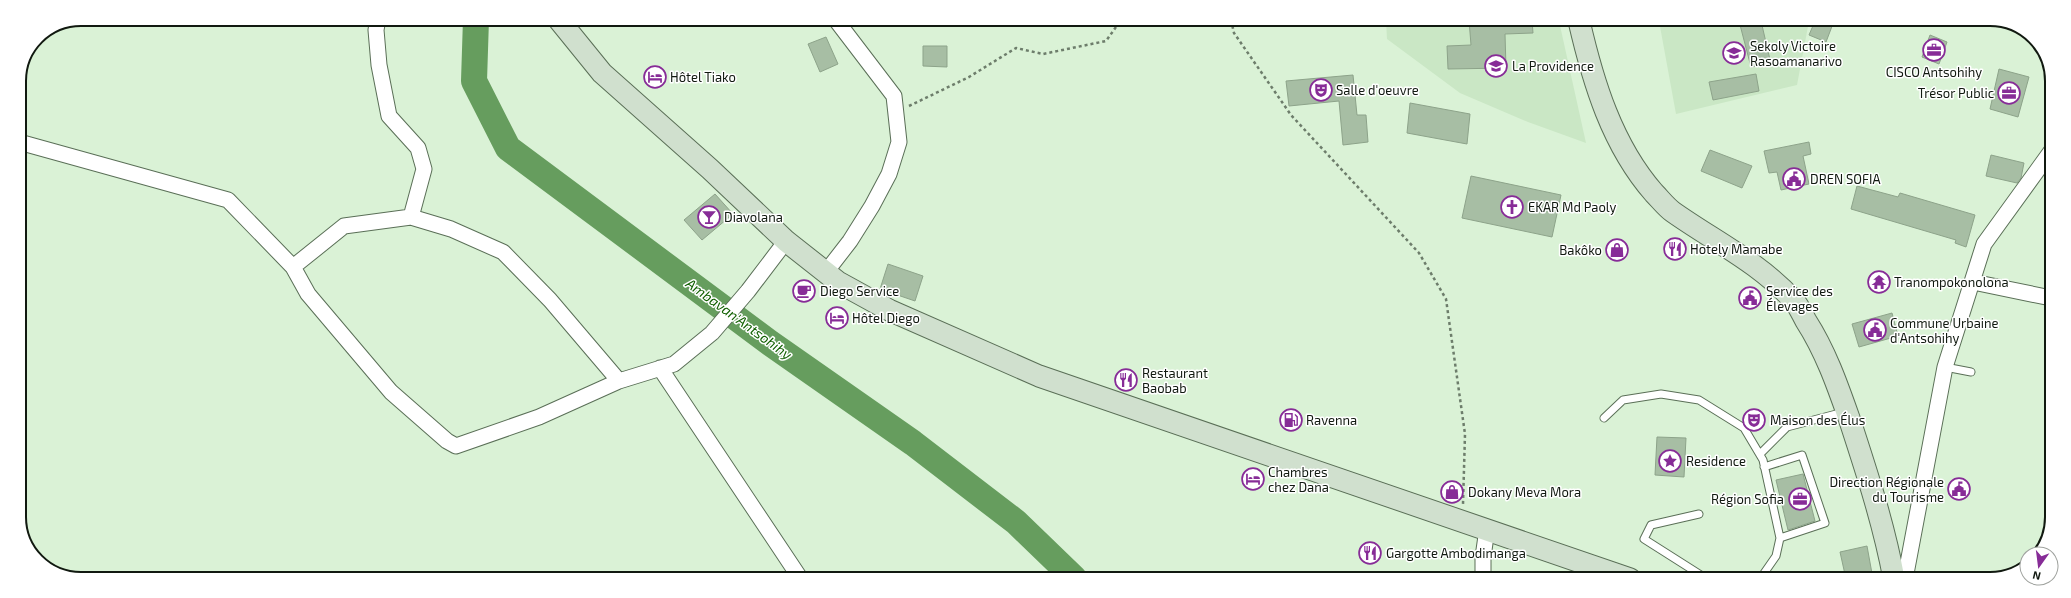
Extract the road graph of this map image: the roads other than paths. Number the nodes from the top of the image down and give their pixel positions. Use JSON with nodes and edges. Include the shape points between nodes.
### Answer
{"nodes":[{"id":1,"x":377,"y":26,"type":"edge"},
{"id":2,"x":564,"y":26,"type":"edge"},
{"id":3,"x":841,"y":26,"type":"edge"},
{"id":4,"x":1580,"y":26,"type":"edge"},
{"id":5,"x":26,"y":144,"type":"edge"},
{"id":6,"x":2045,"y":160,"type":"edge"},
{"id":7,"x":411,"y":217,"type":"junction"},
{"id":8,"x":786,"y":241,"type":"junction"},
{"id":9,"x":293,"y":267,"type":"junction"},
{"id":10,"x":826,"y":272,"type":"junction"},
{"id":11,"x":1973,"y":282,"type":"junction"},
{"id":12,"x":2045,"y":297,"type":"edge"},
{"id":13,"x":1945,"y":367,"type":"junction"},
{"id":14,"x":660,"y":368,"type":"junction"},
{"id":15,"x":1971,"y":372,"type":"dead end"},
{"id":16,"x":619,"y":381,"type":"junction"},
{"id":17,"x":1846,"y":411,"type":"junction"},
{"id":18,"x":1604,"y":418,"type":"dead end"},
{"id":19,"x":1760,"y":454,"type":"junction"},
{"id":20,"x":1764,"y":467,"type":"junction"},
{"id":21,"x":1699,"y":514,"type":"dead end"},
{"id":22,"x":1487,"y":529,"type":"junction"},
{"id":23,"x":1780,"y":538,"type":"junction"},
{"id":24,"x":796,"y":572,"type":"edge"},
{"id":25,"x":1483,"y":572,"type":"edge"},
{"id":26,"x":1610,"y":572,"type":"edge"},
{"id":27,"x":1696,"y":572,"type":"edge"},
{"id":28,"x":1765,"y":572,"type":"edge"},
{"id":29,"x":1893,"y":572,"type":"edge"},
{"id":30,"x":1906,"y":572,"type":"edge"}],
"edges":[{"from":1,"to":7,"type":"street","via":[[378,65],[389,116],[418,148],[424,169]]},
{"from":2,"to":8,"type":"main road","via":[[602,73]]},
{"from":3,"to":10,"type":"street","via":[[894,96],[898,142],[889,174],[872,206]]},
{"from":4,"to":17,"type":"main road","via":[[1586,53],[1605,110],[1619,143],[1638,174],[1671,211],[1753,263],[1794,302],[1818,340]]},
{"from":5,"to":9,"type":"street","via":[[228,200]]},
{"from":6,"to":11,"type":"street","via":[[1984,244]]},
{"from":7,"to":9,"type":"street","via":[[344,226]]},
{"from":7,"to":16,"type":"street","via":[[451,229],[503,252],[550,300]]},
{"from":8,"to":10,"type":"main road"},
{"from":8,"to":14,"type":"street","via":[[712,333],[674,364]]},
{"from":9,"to":16,"type":"street","via":[[308,294],[391,392],[456,446],[539,417]]},
{"from":10,"to":22,"type":"main road","via":[[838,282],[889,310],[1039,376]]},
{"from":11,"to":12,"type":"street"},
{"from":11,"to":13,"type":"street"},
{"from":13,"to":15,"type":"lane"},
{"from":13,"to":30,"type":"street"},
{"from":14,"to":16,"type":"street"},
{"from":14,"to":24,"type":"street"},
{"from":17,"to":19,"type":"lane","via":[[1787,427]]},
{"from":17,"to":29,"type":"main road","via":[[1871,486]]},
{"from":18,"to":19,"type":"lane","via":[[1623,400],[1661,394],[1698,400],[1744,428]]},
{"from":19,"to":20,"type":"lane"},
{"from":20,"to":23,"type":"lane"},
{"from":20,"to":23,"type":"lane","via":[[1802,454],[1825,523]]},
{"from":21,"to":27,"type":"lane","via":[[1651,525],[1644,539]]},
{"from":22,"to":25,"type":"street","via":[[1482,557]]},
{"from":22,"to":26,"type":"main road"},
{"from":23,"to":28,"type":"lane","via":[[1776,556]]}]}
